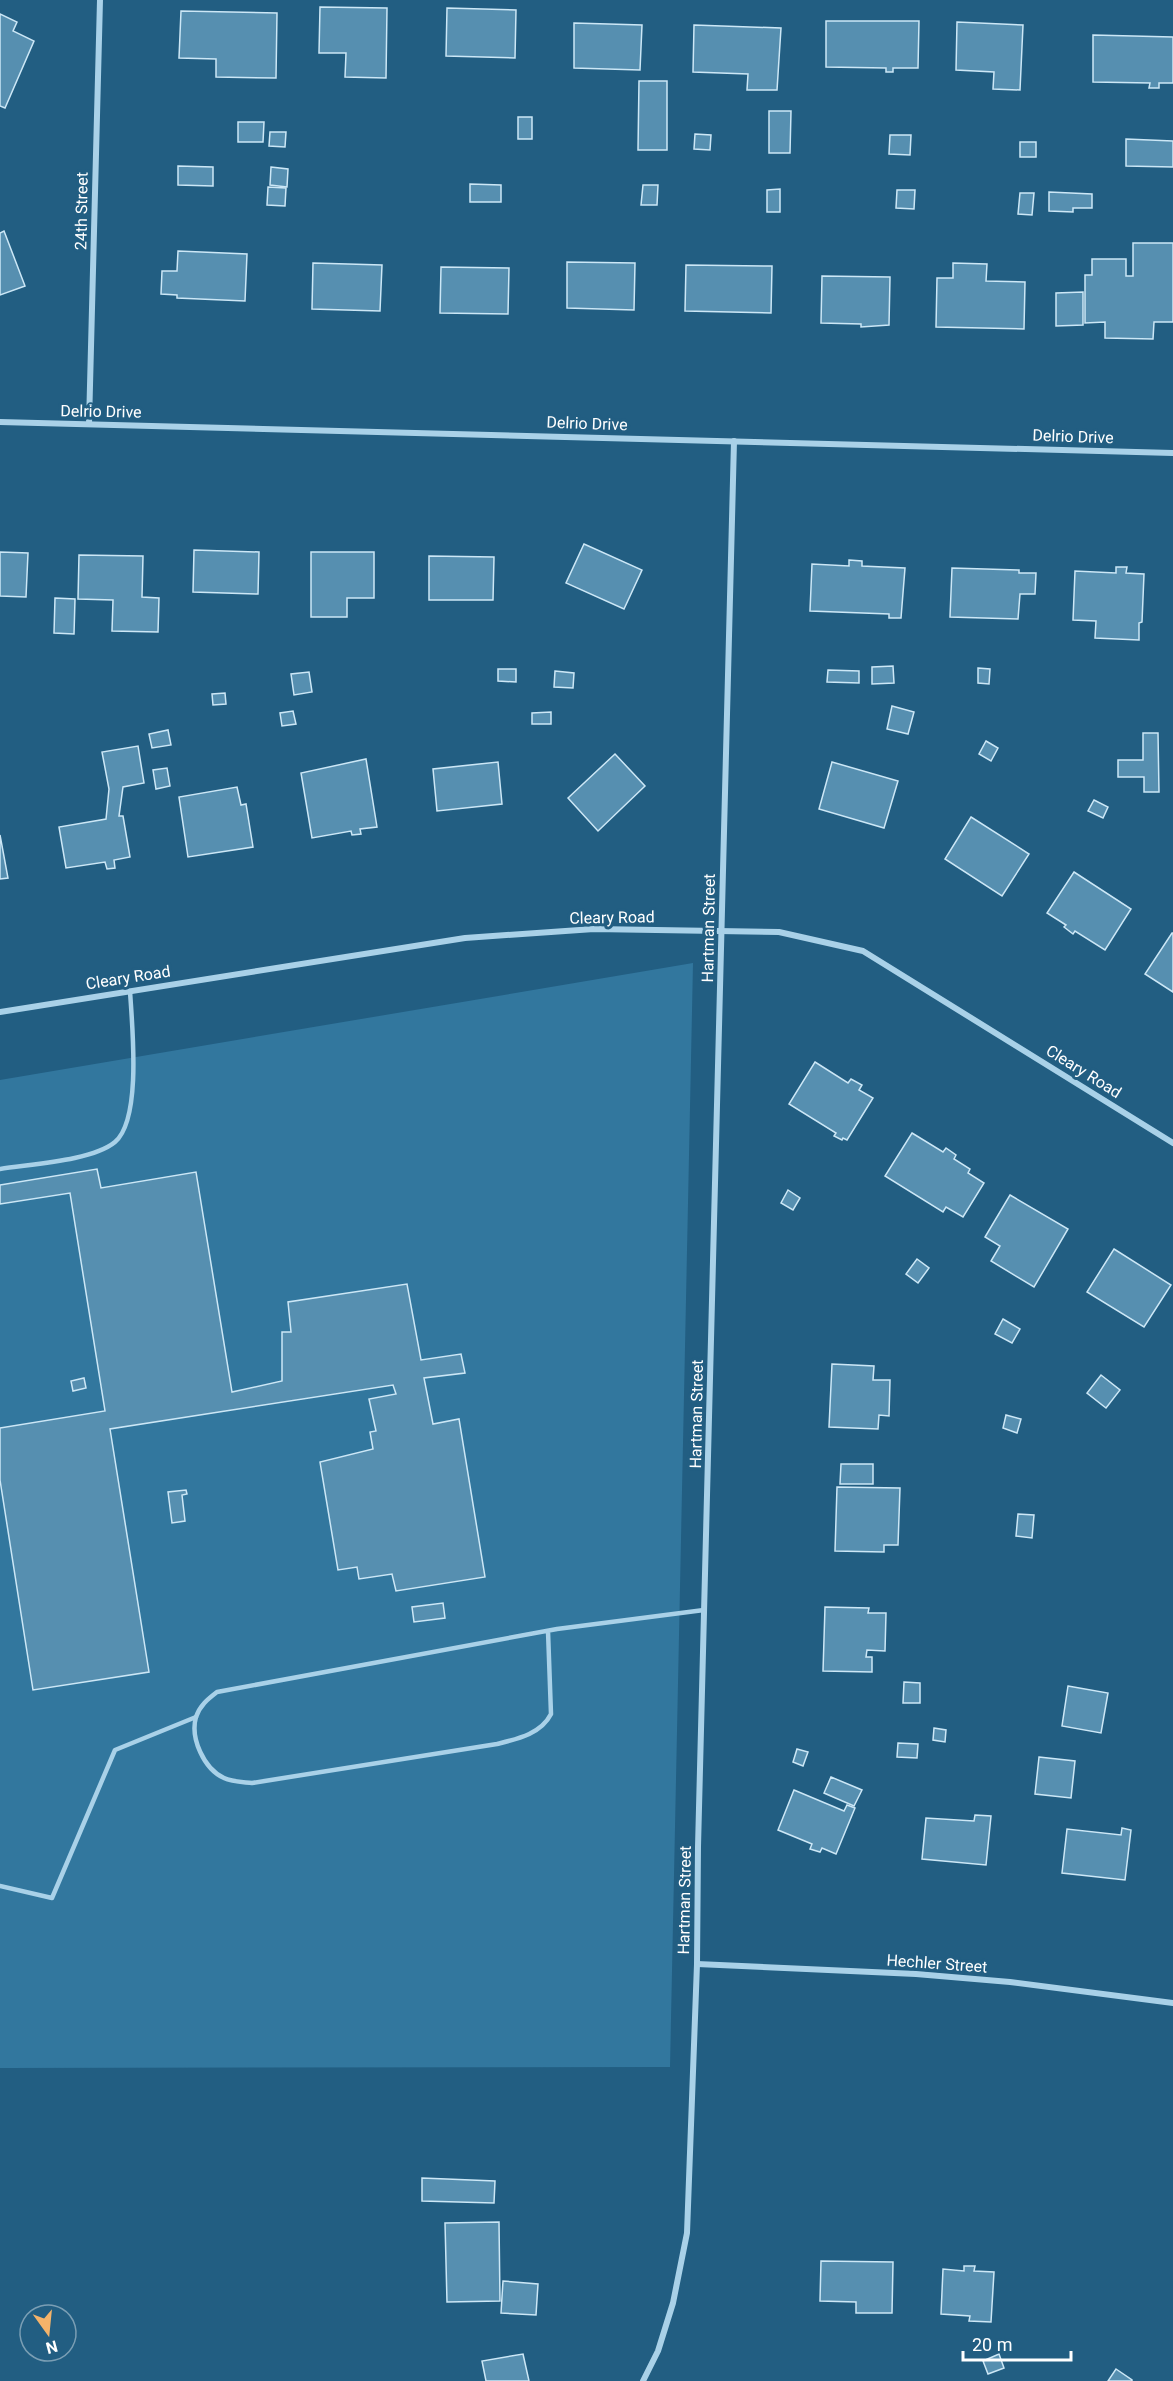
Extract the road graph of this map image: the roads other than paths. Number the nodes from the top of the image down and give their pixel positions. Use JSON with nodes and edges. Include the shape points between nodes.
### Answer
{"nodes":[{"id":1,"x":100,"y":0,"type":"edge"},
{"id":2,"x":0,"y":422,"type":"edge"},
{"id":3,"x":89,"y":424,"type":"junction"},
{"id":4,"x":734,"y":441,"type":"junction"},
{"id":5,"x":1173,"y":453,"type":"edge"},
{"id":6,"x":721,"y":931,"type":"junction"},
{"id":7,"x":130,"y":991,"type":"junction"},
{"id":8,"x":0,"y":1012,"type":"edge"},
{"id":9,"x":1173,"y":1143,"type":"edge"},
{"id":10,"x":0,"y":1169,"type":"edge"},
{"id":11,"x":704,"y":1610,"type":"junction"},
{"id":12,"x":548,"y":1631,"type":"junction"},
{"id":13,"x":196,"y":1718,"type":"junction"},
{"id":14,"x":0,"y":1886,"type":"edge"},
{"id":15,"x":697,"y":1964,"type":"junction"},
{"id":16,"x":1173,"y":2003,"type":"edge"},
{"id":17,"x":643,"y":2381,"type":"edge"}],
"edges":[{"from":1,"to":3,"type":"street","name":"24th Street"},
{"from":2,"to":3,"type":"street","name":"Delrio Drive"},
{"from":3,"to":4,"type":"street","name":"Delrio Drive"},
{"from":4,"to":5,"type":"street","name":"Delrio Drive"},
{"from":4,"to":6,"type":"street","name":"Hartman Street"},
{"from":6,"to":7,"type":"street","name":"Cleary Road","via":[[594,929],[465,938]]},
{"from":6,"to":9,"type":"street","name":"Cleary Road","via":[[779,932],[863,951]]},
{"from":6,"to":11,"type":"street","name":"Hartman Street"},
{"from":7,"to":8,"type":"street","name":"Cleary Road"},
{"from":7,"to":10,"type":"lane","via":[[134,1053],[131,1101],[124,1131],[114,1143],[89,1155]]},
{"from":11,"to":12,"type":"lane"},
{"from":11,"to":15,"type":"street","name":"Hartman Street"},
{"from":12,"to":13,"type":"lane","via":[[217,1692],[203,1702]]},
{"from":12,"to":13,"type":"lane","via":[[551,1714],[547,1722],[524,1737],[498,1744],[252,1783],[225,1779],[212,1770],[200,1751]]},
{"from":13,"to":14,"type":"lane","via":[[115,1750],[52,1898]]},
{"from":15,"to":16,"type":"street","name":"Hechler Street","via":[[916,1974]]},
{"from":15,"to":17,"type":"street","name":"Hartman Street","via":[[687,2233],[673,2303],[658,2351]]}]}
